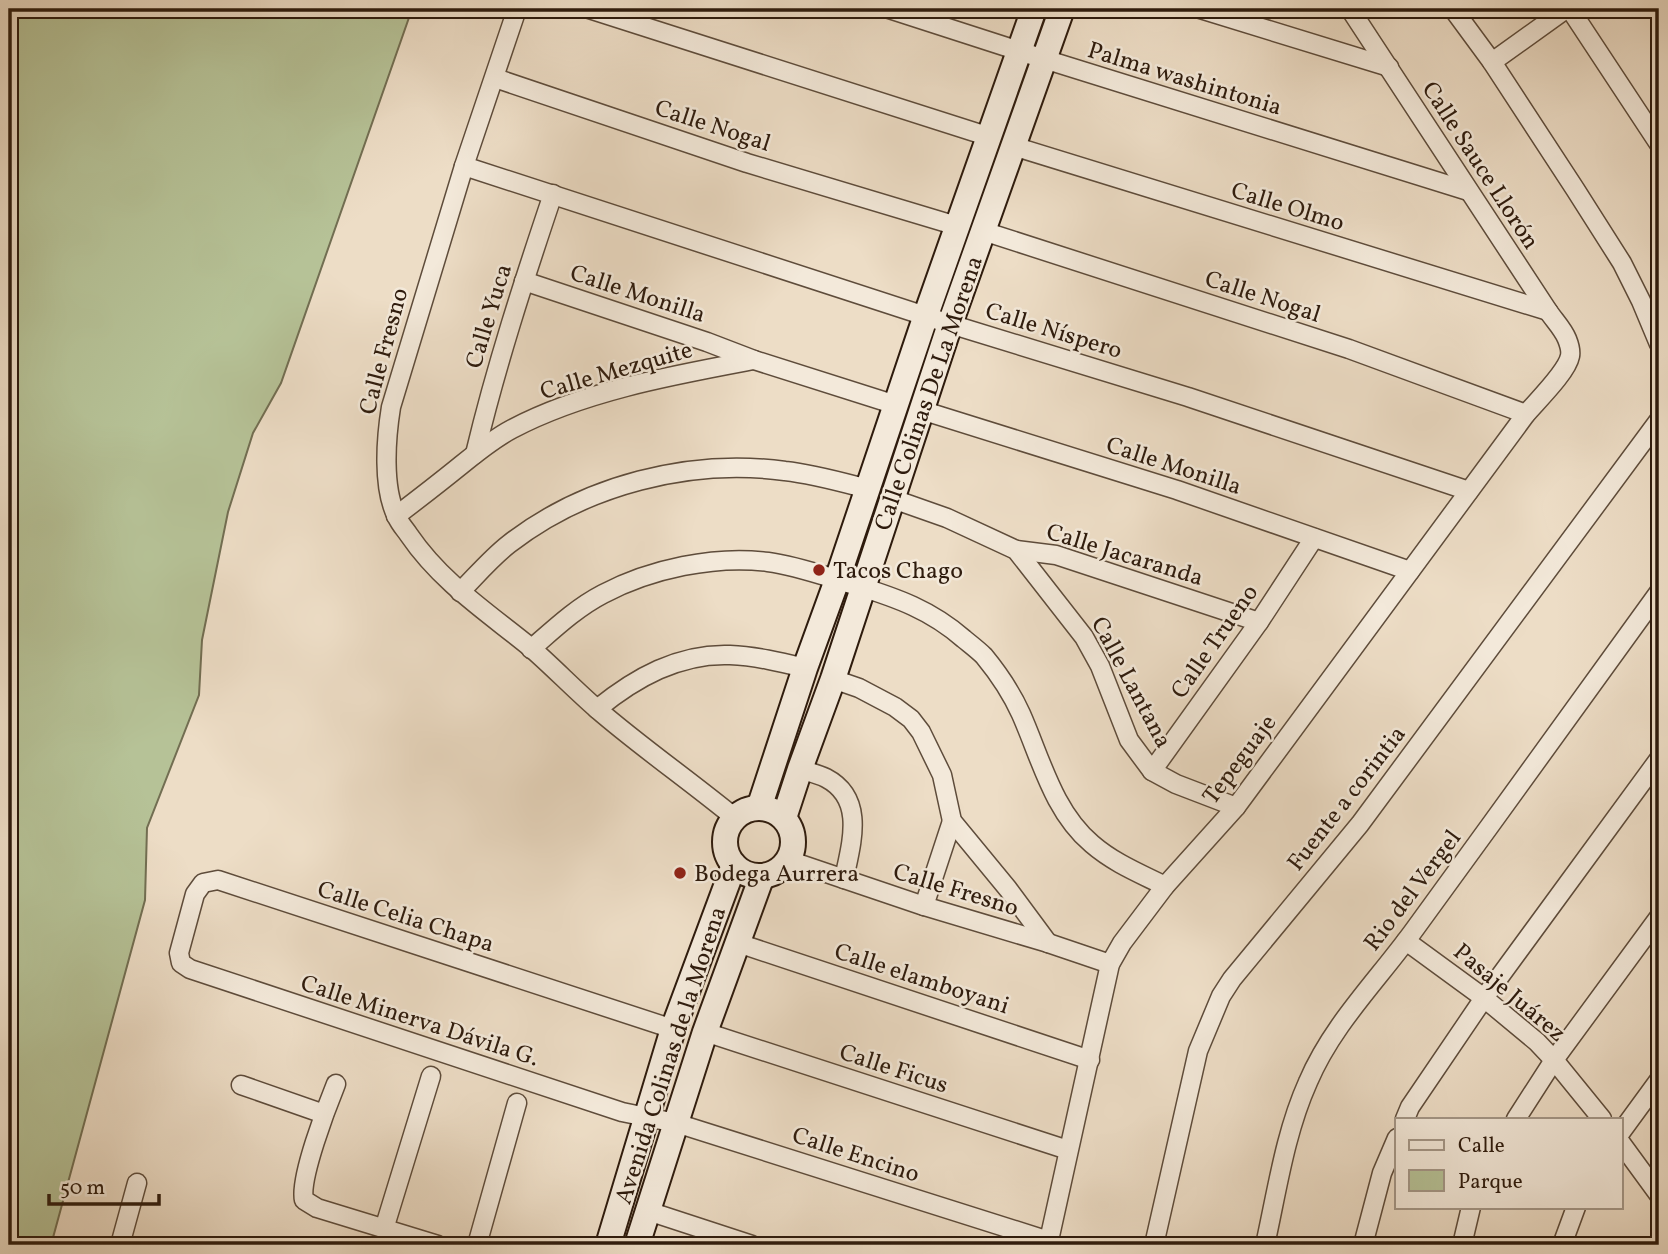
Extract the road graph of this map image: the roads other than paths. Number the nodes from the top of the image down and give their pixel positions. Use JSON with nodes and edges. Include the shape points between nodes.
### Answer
{"nodes":[{"id":1,"x":517,"y":9,"type":"edge"},
{"id":2,"x":589,"y":9,"type":"edge"},
{"id":3,"x":889,"y":9,"type":"edge"},
{"id":4,"x":1034,"y":9,"type":"edge"},
{"id":5,"x":1062,"y":9,"type":"edge"},
{"id":6,"x":1200,"y":9,"type":"edge"},
{"id":7,"x":1350,"y":9,"type":"edge"},
{"id":8,"x":1453,"y":9,"type":"edge"},
{"id":9,"x":1568,"y":9,"type":"edge"},
{"id":10,"x":1020,"y":51,"type":"junction"},
{"id":11,"x":1044,"y":60,"type":"junction"},
{"id":12,"x":1492,"y":62,"type":"junction"},
{"id":13,"x":1389,"y":67,"type":"junction"},
{"id":14,"x":495,"y":78,"type":"junction"},
{"id":15,"x":990,"y":137,"type":"junction"},
{"id":16,"x":1659,"y":144,"type":"edge"},
{"id":17,"x":1013,"y":146,"type":"junction"},
{"id":18,"x":464,"y":166,"type":"junction"},
{"id":19,"x":1468,"y":191,"type":"junction"},
{"id":20,"x":553,"y":194,"type":"junction"},
{"id":21,"x":957,"y":226,"type":"junction"},
{"id":22,"x":983,"y":231,"type":"junction"},
{"id":23,"x":524,"y":281,"type":"junction"},
{"id":24,"x":1548,"y":312,"type":"junction"},
{"id":25,"x":926,"y":316,"type":"junction"},
{"id":26,"x":950,"y":324,"type":"junction"},
{"id":27,"x":1657,"y":331,"type":"edge"},
{"id":28,"x":1570,"y":348,"type":"joint"},
{"id":29,"x":754,"y":360,"type":"junction"},
{"id":30,"x":895,"y":405,"type":"junction"},
{"id":31,"x":921,"y":410,"type":"junction"},
{"id":32,"x":1526,"y":414,"type":"junction"},
{"id":33,"x":1659,"y":420,"type":"edge"},
{"id":34,"x":475,"y":454,"type":"junction"},
{"id":35,"x":868,"y":489,"type":"junction"},
{"id":36,"x":1469,"y":491,"type":"junction"},
{"id":37,"x":892,"y":499,"type":"junction"},
{"id":38,"x":396,"y":516,"type":"junction"},
{"id":39,"x":1314,"y":538,"type":"junction"},
{"id":40,"x":1016,"y":550,"type":"junction"},
{"id":41,"x":1410,"y":571,"type":"junction"},
{"id":42,"x":837,"y":580,"type":"junction"},
{"id":43,"x":862,"y":587,"type":"junction"},
{"id":44,"x":460,"y":592,"type":"junction"},
{"id":45,"x":1659,"y":592,"type":"edge"},
{"id":46,"x":1259,"y":622,"type":"junction"},
{"id":47,"x":531,"y":649,"type":"junction"},
{"id":48,"x":804,"y":668,"type":"junction"},
{"id":49,"x":833,"y":680,"type":"junction"},
{"id":50,"x":597,"y":709,"type":"junction"},
{"id":51,"x":1659,"y":759,"type":"edge"},
{"id":52,"x":800,"y":769,"type":"junction"},
{"id":53,"x":1152,"y":771,"type":"junction"},
{"id":54,"x":1236,"y":807,"type":"junction"},
{"id":55,"x":759,"y":808,"type":"junction"},
{"id":56,"x":735,"y":818,"type":"junction"},
{"id":57,"x":784,"y":818,"type":"junction"},
{"id":58,"x":952,"y":821,"type":"junction"},
{"id":59,"x":788,"y":860,"type":"junction"},
{"id":60,"x":734,"y":865,"type":"junction"},
{"id":61,"x":762,"y":876,"type":"junction"},
{"id":62,"x":844,"y":879,"type":"junction"},
{"id":63,"x":1165,"y":886,"type":"junction"},
{"id":64,"x":924,"y":906,"type":"junction"},
{"id":65,"x":1659,"y":918,"type":"edge"},
{"id":66,"x":1406,"y":941,"type":"junction"},
{"id":67,"x":738,"y":943,"type":"junction"},
{"id":68,"x":1048,"y":943,"type":"junction"},
{"id":69,"x":181,"y":963,"type":"joint"},
{"id":70,"x":1110,"y":964,"type":"junction"},
{"id":71,"x":1484,"y":998,"type":"junction"},
{"id":72,"x":673,"y":1029,"type":"junction"},
{"id":73,"x":705,"y":1032,"type":"junction"},
{"id":74,"x":1090,"y":1059,"type":"junction"},
{"id":75,"x":1554,"y":1060,"type":"junction"},
{"id":76,"x":431,"y":1076,"type":"dead end"},
{"id":77,"x":1659,"y":1080,"type":"edge"},
{"id":78,"x":336,"y":1084,"type":"dead end"},
{"id":79,"x":241,"y":1085,"type":"dead end"},
{"id":80,"x":517,"y":1103,"type":"dead end"},
{"id":81,"x":324,"y":1114,"type":"junction"},
{"id":82,"x":647,"y":1117,"type":"junction"},
{"id":83,"x":1405,"y":1118,"type":"edge"},
{"id":84,"x":1517,"y":1118,"type":"edge"},
{"id":85,"x":1601,"y":1118,"type":"edge"},
{"id":86,"x":676,"y":1123,"type":"junction"},
{"id":87,"x":1622,"y":1131,"type":"edge"},
{"id":88,"x":1395,"y":1143,"type":"edge"},
{"id":89,"x":1622,"y":1144,"type":"edge"},
{"id":90,"x":1068,"y":1150,"type":"junction"},
{"id":91,"x":137,"y":1183,"type":"dead end"},
{"id":92,"x":1659,"y":1195,"type":"edge"},
{"id":93,"x":1471,"y":1208,"type":"edge"},
{"id":94,"x":1576,"y":1208,"type":"edge"},
{"id":95,"x":648,"y":1211,"type":"junction"},
{"id":96,"x":384,"y":1229,"type":"junction"},
{"id":97,"x":1049,"y":1243,"type":"edge"},
{"id":98,"x":120,"y":1245,"type":"edge"},
{"id":99,"x":438,"y":1245,"type":"edge"},
{"id":100,"x":477,"y":1245,"type":"edge"},
{"id":101,"x":608,"y":1245,"type":"edge"},
{"id":102,"x":637,"y":1245,"type":"edge"},
{"id":103,"x":752,"y":1245,"type":"edge"},
{"id":104,"x":1154,"y":1245,"type":"edge"},
{"id":105,"x":1265,"y":1245,"type":"edge"},
{"id":106,"x":1363,"y":1245,"type":"edge"},
{"id":107,"x":1462,"y":1245,"type":"edge"},
{"id":108,"x":1562,"y":1245,"type":"edge"}],
"edges":[{"from":1,"to":14,"type":"street","name":"Calle Fresno"},
{"from":2,"to":15,"type":"street"},
{"from":3,"to":10,"type":"street","name":"Palma washintonia"},
{"from":4,"to":10,"type":"street","name":"Calle Colinas De La Morena"},
{"from":5,"to":11,"type":"street","name":"Calle Colinas De La Morena"},
{"from":6,"to":13,"type":"street"},
{"from":7,"to":13,"type":"street","name":"Calle Sauce Llorón"},
{"from":8,"to":12,"type":"street"},
{"from":9,"to":12,"type":"street"},
{"from":9,"to":16,"type":"street"},
{"from":10,"to":11,"type":"street","name":"Palma washintonia"},
{"from":10,"to":15,"type":"street","name":"Calle Colinas De La Morena"},
{"from":11,"to":17,"type":"street","name":"Calle Colinas De La Morena"},
{"from":11,"to":19,"type":"street","name":"Palma washintonia"},
{"from":12,"to":27,"type":"street","via":[[1622,263]]},
{"from":13,"to":19,"type":"street","name":"Calle Sauce Llorón"},
{"from":14,"to":18,"type":"street","name":"Calle Fresno"},
{"from":14,"to":21,"type":"street","name":"Calle Nogal","via":[[747,163]]},
{"from":15,"to":21,"type":"street","name":"Calle Colinas De La Morena"},
{"from":17,"to":22,"type":"street","name":"Calle Colinas De La Morena"},
{"from":17,"to":24,"type":"street","name":"Calle Olmo"},
{"from":18,"to":20,"type":"street","name":"Calle Níspero"},
{"from":18,"to":38,"type":"street","name":"Calle Fresno","via":[[391,407],[386,465]]},
{"from":19,"to":24,"type":"street","name":"Calle Sauce Llorón"},
{"from":20,"to":23,"type":"street","name":"Calle Yuca"},
{"from":20,"to":25,"type":"street","name":"Calle Níspero"},
{"from":21,"to":25,"type":"street","name":"Calle Colinas De La Morena"},
{"from":22,"to":26,"type":"street","name":"Calle Colinas De La Morena"},
{"from":22,"to":32,"type":"street","name":"Calle Nogal","via":[[1349,349]]},
{"from":23,"to":29,"type":"street","name":"Calle Monilla"},
{"from":23,"to":34,"type":"street","name":"Calle Yuca"},
{"from":24,"to":28,"type":"street","name":"Calle Sauce Llorón"},
{"from":25,"to":26,"type":"street","name":"Calle Níspero"},
{"from":25,"to":30,"type":"street","name":"Calle Colinas De La Morena"},
{"from":26,"to":31,"type":"street","name":"Calle Colinas De La Morena"},
{"from":26,"to":36,"type":"street","name":"Calle Níspero"},
{"from":28,"to":32,"type":"street","name":"Tepeguaje","via":[[1567,365]]},
{"from":29,"to":30,"type":"street","name":"Calle Monilla"},
{"from":29,"to":34,"type":"street","name":"Calle Mezquite","via":[[593,397],[511,430]]},
{"from":30,"to":35,"type":"street","name":"Calle Colinas De La Morena"},
{"from":31,"to":37,"type":"street","name":"Calle Colinas De La Morena"},
{"from":31,"to":39,"type":"street","name":"Calle Monilla"},
{"from":32,"to":36,"type":"street","name":"Tepeguaje"},
{"from":33,"to":104,"type":"street","name":"Fuente a corintia","via":[[1360,824],[1221,996],[1198,1051]]},
{"from":34,"to":38,"type":"street","name":"Calle Mezquite"},
{"from":35,"to":42,"type":"street","name":"Calle Colinas De La Morena"},
{"from":35,"to":44,"type":"street","via":[[784,470],[698,470],[655,477],[609,490],[534,527],[508,545]]},
{"from":36,"to":41,"type":"street","name":"Tepeguaje"},
{"from":37,"to":40,"type":"street","name":"Calle Lantana"},
{"from":37,"to":43,"type":"street","name":"Calle Colinas De La Morena"},
{"from":38,"to":44,"type":"street","name":"Calle Fresno","via":[[419,549]]},
{"from":39,"to":41,"type":"street","name":"Calle Monilla"},
{"from":39,"to":46,"type":"street","name":"Calle Trueno"},
{"from":40,"to":46,"type":"street","name":"Calle Jacaranda","via":[[1056,555]]},
{"from":40,"to":53,"type":"street","name":"Calle Lantana","via":[[1084,637],[1129,740]]},
{"from":41,"to":54,"type":"street","name":"Tepeguaje"},
{"from":42,"to":43,"type":"street"},
{"from":42,"to":47,"type":"street","via":[[767,562],[704,562],[670,569],[603,594]]},
{"from":42,"to":48,"type":"street","name":"Calle Colinas De La Morena"},
{"from":43,"to":49,"type":"street","name":"Calle Colinas De La Morena"},
{"from":43,"to":63,"type":"street","via":[[923,609],[983,655],[1020,713],[1067,816],[1089,842],[1115,862]]},
{"from":44,"to":47,"type":"street","name":"Calle Fresno"},
{"from":45,"to":66,"type":"street","name":"Rio del Vergel"},
{"from":46,"to":53,"type":"street","name":"Calle Trueno"},
{"from":47,"to":50,"type":"street","name":"Calle Fresno"},
{"from":48,"to":50,"type":"street","via":[[756,657],[698,658],[639,678]]},
{"from":48,"to":55,"type":"street","name":"Calle Colinas De La Morena"},
{"from":49,"to":52,"type":"street","name":"Calle Colinas De La Morena"},
{"from":49,"to":58,"type":"street","via":[[859,688],[911,719],[942,775]]},
{"from":50,"to":56,"type":"street","name":"Calle Fresno"},
{"from":51,"to":71,"type":"street"},
{"from":52,"to":57,"type":"street","name":"Calle Colinas De La Morena"},
{"from":52,"to":62,"type":"street","via":[[824,777],[847,799],[853,830]]},
{"from":53,"to":54,"type":"street","name":"Calle Lantana"},
{"from":54,"to":63,"type":"street","name":"Tepeguaje"},
{"from":55,"to":56,"type":"street"},
{"from":55,"to":57,"type":"street"},
{"from":56,"to":60,"type":"street","via":[[725,846]]},
{"from":57,"to":59,"type":"street","via":[[793,834]]},
{"from":58,"to":64,"type":"street"},
{"from":58,"to":68,"type":"street"},
{"from":59,"to":61,"type":"street","via":[[772,874]]},
{"from":59,"to":62,"type":"street","name":"Calle Fresno"},
{"from":60,"to":61,"type":"street","via":[[752,876]]},
{"from":60,"to":72,"type":"street","name":"Avenida Colinas de la Morena"},
{"from":61,"to":67,"type":"street","name":"Avenida Colinas de la Morena"},
{"from":62,"to":64,"type":"street","name":"Calle Fresno"},
{"from":63,"to":70,"type":"street","name":"Tepeguaje"},
{"from":64,"to":68,"type":"street","name":"Calle Fresno"},
{"from":65,"to":75,"type":"street"},
{"from":66,"to":71,"type":"street","name":"Pasaje Juárez"},
{"from":66,"to":105,"type":"street","name":"Rio del Vergel","via":[[1339,1025],[1307,1083]]},
{"from":67,"to":73,"type":"street","name":"Avenida Colinas de la Morena"},
{"from":67,"to":74,"type":"street","name":"Calle elamboyani"},
{"from":68,"to":70,"type":"street","name":"Calle Fresno"},
{"from":69,"to":72,"type":"street","name":"Calle Celia Chapa","via":[[179,953],[195,894],[204,883],[218,880]]},
{"from":69,"to":82,"type":"street","name":"Calle Minerva Dávila G.","via":[[190,970]]},
{"from":70,"to":74,"type":"street","name":"Tepeguaje"},
{"from":71,"to":75,"type":"street","name":"Pasaje Juárez"},
{"from":71,"to":83,"type":"street"},
{"from":72,"to":82,"type":"street","name":"Avenida Colinas de la Morena"},
{"from":73,"to":86,"type":"street","name":"Avenida Colinas de la Morena"},
{"from":73,"to":90,"type":"street","name":"Calle Ficus"},
{"from":74,"to":90,"type":"street","name":"Tepeguaje"},
{"from":75,"to":84,"type":"street"},
{"from":75,"to":85,"type":"street","name":"Pasaje Juárez"},
{"from":76,"to":96,"type":"street"},
{"from":77,"to":87,"type":"street"},
{"from":78,"to":81,"type":"street"},
{"from":79,"to":81,"type":"street"},
{"from":80,"to":100,"type":"street"},
{"from":81,"to":96,"type":"street","via":[[303,1186],[304,1200]]},
{"from":82,"to":86,"type":"street","name":"Calle Encino"},
{"from":82,"to":101,"type":"street","name":"Avenida Colinas de la Morena"},
{"from":86,"to":95,"type":"street","name":"Avenida Colinas de la Morena"},
{"from":86,"to":97,"type":"street","name":"Calle Encino"},
{"from":88,"to":106,"type":"street"},
{"from":89,"to":92,"type":"street"},
{"from":90,"to":97,"type":"street","name":"Tepeguaje"},
{"from":91,"to":98,"type":"street"},
{"from":93,"to":107,"type":"street"},
{"from":94,"to":108,"type":"street"},
{"from":95,"to":102,"type":"street","name":"Avenida Colinas de la Morena"},
{"from":95,"to":103,"type":"street"},
{"from":96,"to":99,"type":"street"}]}
